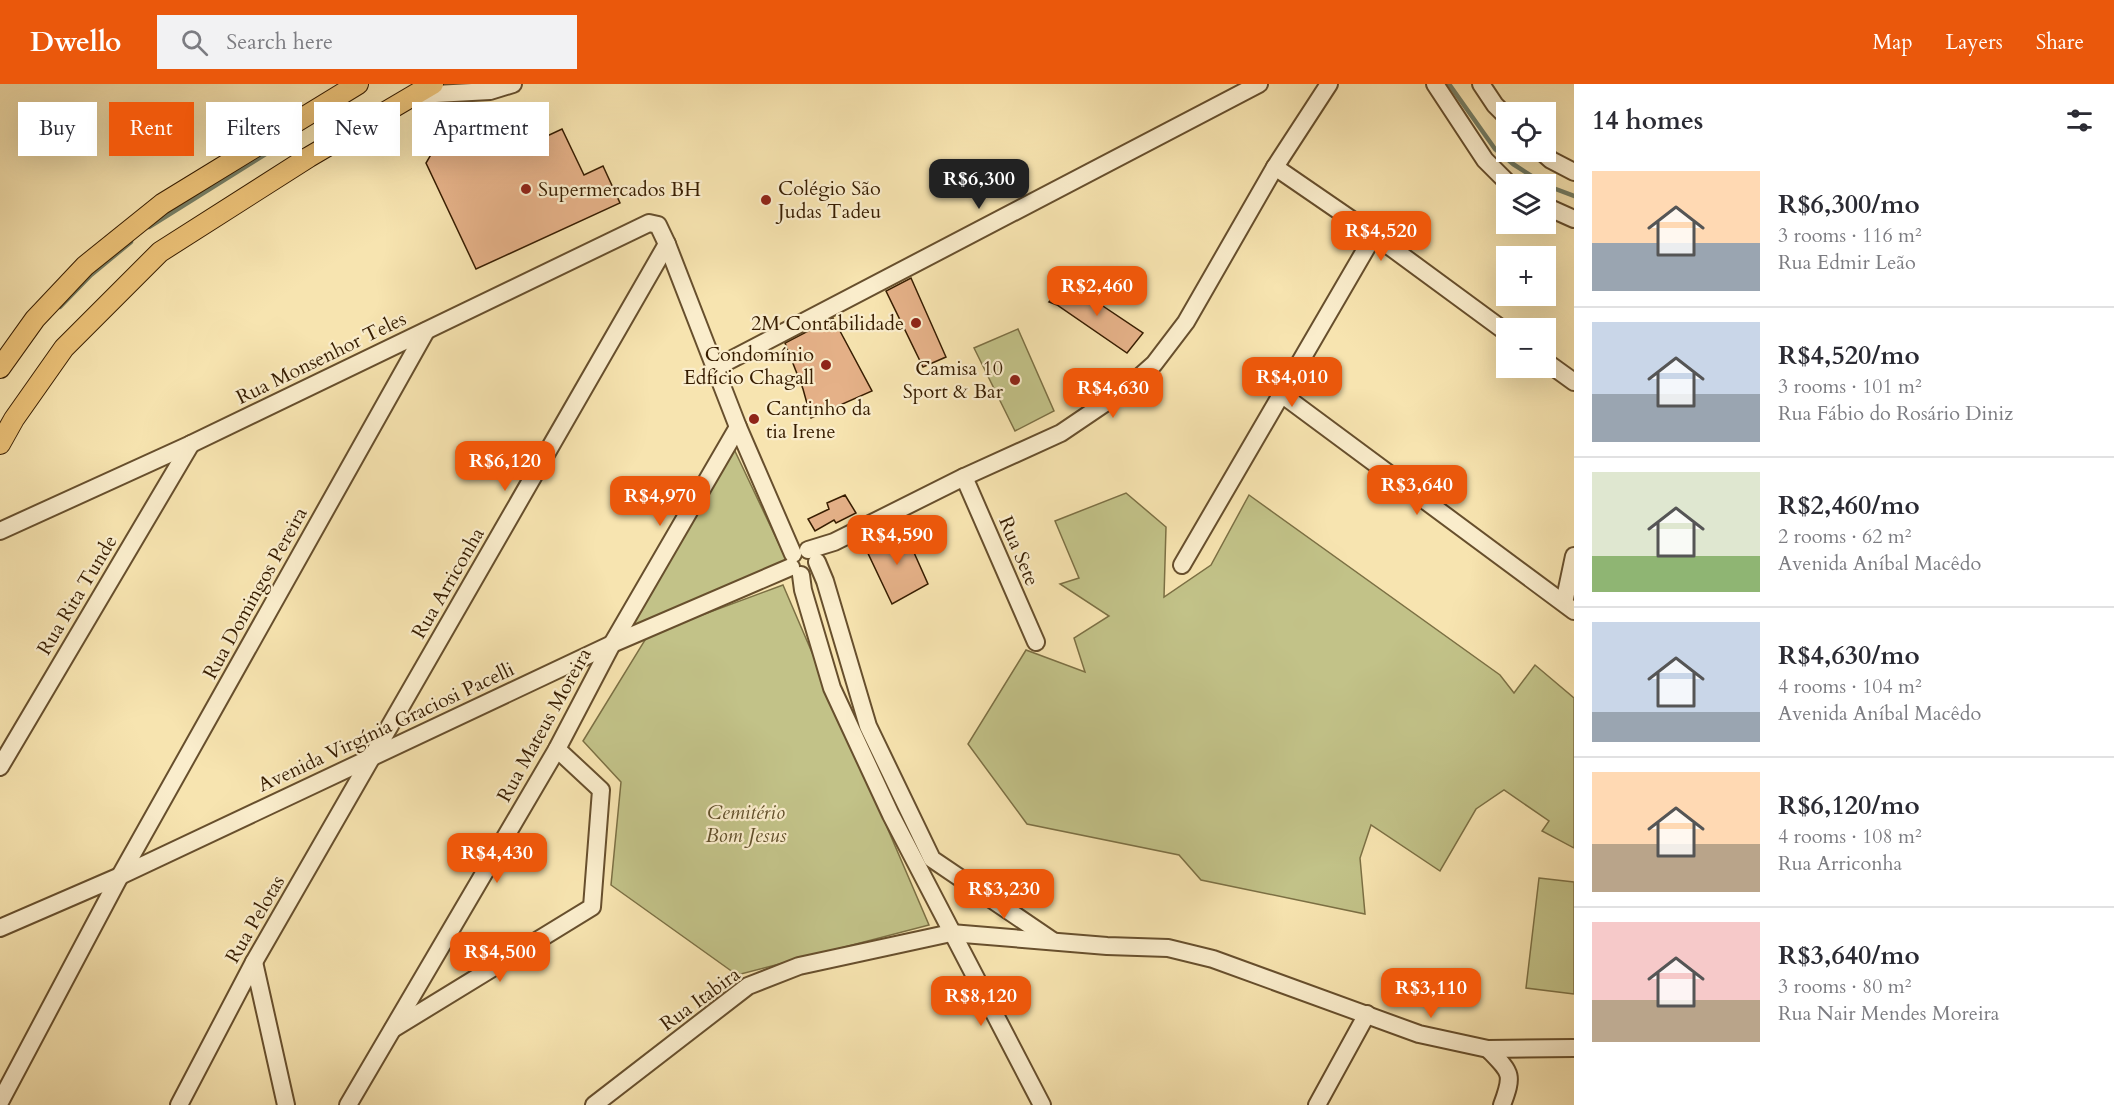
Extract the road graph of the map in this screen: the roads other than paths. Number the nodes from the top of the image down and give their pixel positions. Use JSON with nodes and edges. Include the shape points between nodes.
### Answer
{"nodes":[{"id":1,"x":358,"y":84,"type":"edge"},
{"id":2,"x":433,"y":84,"type":"edge"},
{"id":3,"x":513,"y":84,"type":"edge"},
{"id":4,"x":1259,"y":84,"type":"edge"},
{"id":5,"x":1329,"y":84,"type":"edge"},
{"id":6,"x":1435,"y":84,"type":"edge"},
{"id":7,"x":1481,"y":84,"type":"edge"},
{"id":8,"x":413,"y":89,"type":"edge"},
{"id":9,"x":1496,"y":105,"type":"edge"},
{"id":10,"x":1555,"y":162,"type":"edge"},
{"id":11,"x":1275,"y":167,"type":"junction"},
{"id":12,"x":1574,"y":172,"type":"edge"},
{"id":13,"x":1499,"y":174,"type":"edge"},
{"id":14,"x":1556,"y":211,"type":"edge"},
{"id":15,"x":1574,"y":219,"type":"edge"},
{"id":16,"x":1374,"y":236,"type":"junction"},
{"id":17,"x":667,"y":244,"type":"junction"},
{"id":18,"x":1496,"y":325,"type":"edge"},
{"id":19,"x":426,"y":331,"type":"junction"},
{"id":20,"x":0,"y":368,"type":"edge"},
{"id":21,"x":715,"y":368,"type":"junction"},
{"id":22,"x":1556,"y":369,"type":"edge"},
{"id":23,"x":1574,"y":382,"type":"edge"},
{"id":24,"x":1280,"y":393,"type":"junction"},
{"id":25,"x":738,"y":427,"type":"junction"},
{"id":26,"x":0,"y":444,"type":"edge"},
{"id":27,"x":191,"y":444,"type":"junction"},
{"id":28,"x":964,"y":477,"type":"junction"},
{"id":29,"x":0,"y":531,"type":"edge"},
{"id":30,"x":1574,"y":556,"type":"edge"},
{"id":31,"x":804,"y":561,"type":"junction"},
{"id":32,"x":1182,"y":566,"type":"dead end"},
{"id":33,"x":1569,"y":607,"type":"edge"},
{"id":34,"x":1036,"y":642,"type":"dead end"},
{"id":35,"x":612,"y":644,"type":"junction"},
{"id":36,"x":557,"y":749,"type":"junction"},
{"id":37,"x":373,"y":757,"type":"junction"},
{"id":38,"x":0,"y":767,"type":"edge"},
{"id":39,"x":120,"y":876,"type":"junction"},
{"id":40,"x":0,"y":928,"type":"edge"},
{"id":41,"x":951,"y":933,"type":"junction"},
{"id":42,"x":1054,"y":941,"type":"junction"},
{"id":43,"x":254,"y":962,"type":"junction"},
{"id":44,"x":1367,"y":1014,"type":"junction"},
{"id":45,"x":390,"y":1031,"type":"junction"},
{"id":46,"x":1488,"y":1048,"type":"junction"},
{"id":47,"x":1574,"y":1048,"type":"edge"},
{"id":48,"x":0,"y":1102,"type":"edge"},
{"id":49,"x":179,"y":1105,"type":"edge"},
{"id":50,"x":286,"y":1105,"type":"edge"},
{"id":51,"x":348,"y":1105,"type":"edge"},
{"id":52,"x":594,"y":1105,"type":"edge"},
{"id":53,"x":1042,"y":1105,"type":"edge"},
{"id":54,"x":1317,"y":1105,"type":"edge"},
{"id":55,"x":1502,"y":1105,"type":"edge"}],
"edges":[{"from":1,"to":20,"type":"main road","via":[[141,221],[85,266],[35,320]]},
{"from":2,"to":8,"type":"main road"},
{"from":3,"to":8,"type":"street","via":[[490,91]]},
{"from":4,"to":21,"type":"street"},
{"from":5,"to":11,"type":"street","name":"Avenida Virgínia Graciosi Pacelli"},
{"from":6,"to":13,"type":"street","via":[[1485,160]]},
{"from":7,"to":9,"type":"street"},
{"from":8,"to":26,"type":"main road","via":[[160,252],[64,348]]},
{"from":10,"to":12,"type":"street"},
{"from":11,"to":16,"type":"street"},
{"from":11,"to":28,"type":"street","name":"Avenida Virgínia Graciosi Pacelli","via":[[1186,322],[1154,364],[1126,389],[1061,433]]},
{"from":14,"to":15,"type":"street"},
{"from":16,"to":18,"type":"street"},
{"from":16,"to":24,"type":"street"},
{"from":17,"to":19,"type":"street","name":"Rua Monsenhor Teles","via":[[658,225],[649,223]]},
{"from":17,"to":21,"type":"street"},
{"from":17,"to":37,"type":"street","name":"Rua Arriconha"},
{"from":19,"to":27,"type":"street","name":"Rua Monsenhor Teles"},
{"from":19,"to":39,"type":"street","name":"Rua Domingos Pereira"},
{"from":21,"to":25,"type":"street"},
{"from":22,"to":23,"type":"street"},
{"from":24,"to":32,"type":"street"},
{"from":24,"to":33,"type":"street"},
{"from":25,"to":31,"type":"street"},
{"from":25,"to":35,"type":"street","name":"Rua Mateus Moreira"},
{"from":27,"to":29,"type":"street","name":"Rua Monsenhor Teles"},
{"from":27,"to":38,"type":"street","name":"Rua Rita Tunde"},
{"from":28,"to":31,"type":"street","name":"Avenida Virgínia Graciosi Pacelli"},
{"from":28,"to":34,"type":"street","name":"Rua Sete"},
{"from":30,"to":33,"type":"street"},
{"from":31,"to":35,"type":"street","name":"Avenida Virgínia Graciosi Pacelli"},
{"from":31,"to":41,"type":"street","via":[[803,590],[832,688]]},
{"from":31,"to":42,"type":"street","via":[[825,581],[868,726],[932,859]]},
{"from":35,"to":36,"type":"street","name":"Rua Mateus Moreira"},
{"from":35,"to":37,"type":"street","name":"Avenida Virgínia Graciosi Pacelli"},
{"from":36,"to":45,"type":"street","name":"Rua Mateus Moreira"},
{"from":36,"to":45,"type":"street","via":[[600,790],[592,907]]},
{"from":37,"to":39,"type":"street","name":"Avenida Virgínia Graciosi Pacelli"},
{"from":37,"to":43,"type":"street","name":"Rua Pelotas"},
{"from":39,"to":40,"type":"street","name":"Avenida Virgínia Graciosi Pacelli"},
{"from":39,"to":48,"type":"street","name":"Rua Domingos Pereira"},
{"from":41,"to":42,"type":"street","name":"Rua Itabira"},
{"from":41,"to":52,"type":"street","name":"Rua Itabira","via":[[799,966],[748,986]]},
{"from":41,"to":53,"type":"street"},
{"from":42,"to":44,"type":"street","name":"Rua Itabira","via":[[1168,948],[1213,959]]},
{"from":43,"to":49,"type":"street","name":"Rua Pelotas"},
{"from":43,"to":50,"type":"street"},
{"from":44,"to":46,"type":"street","name":"Rua Itabira","via":[[1419,1034]]},
{"from":44,"to":54,"type":"street"},
{"from":45,"to":51,"type":"street","name":"Rua Mateus Moreira"},
{"from":46,"to":47,"type":"street","name":"Rua Itabira"},
{"from":46,"to":55,"type":"street","via":[[1510,1077]]}]}
